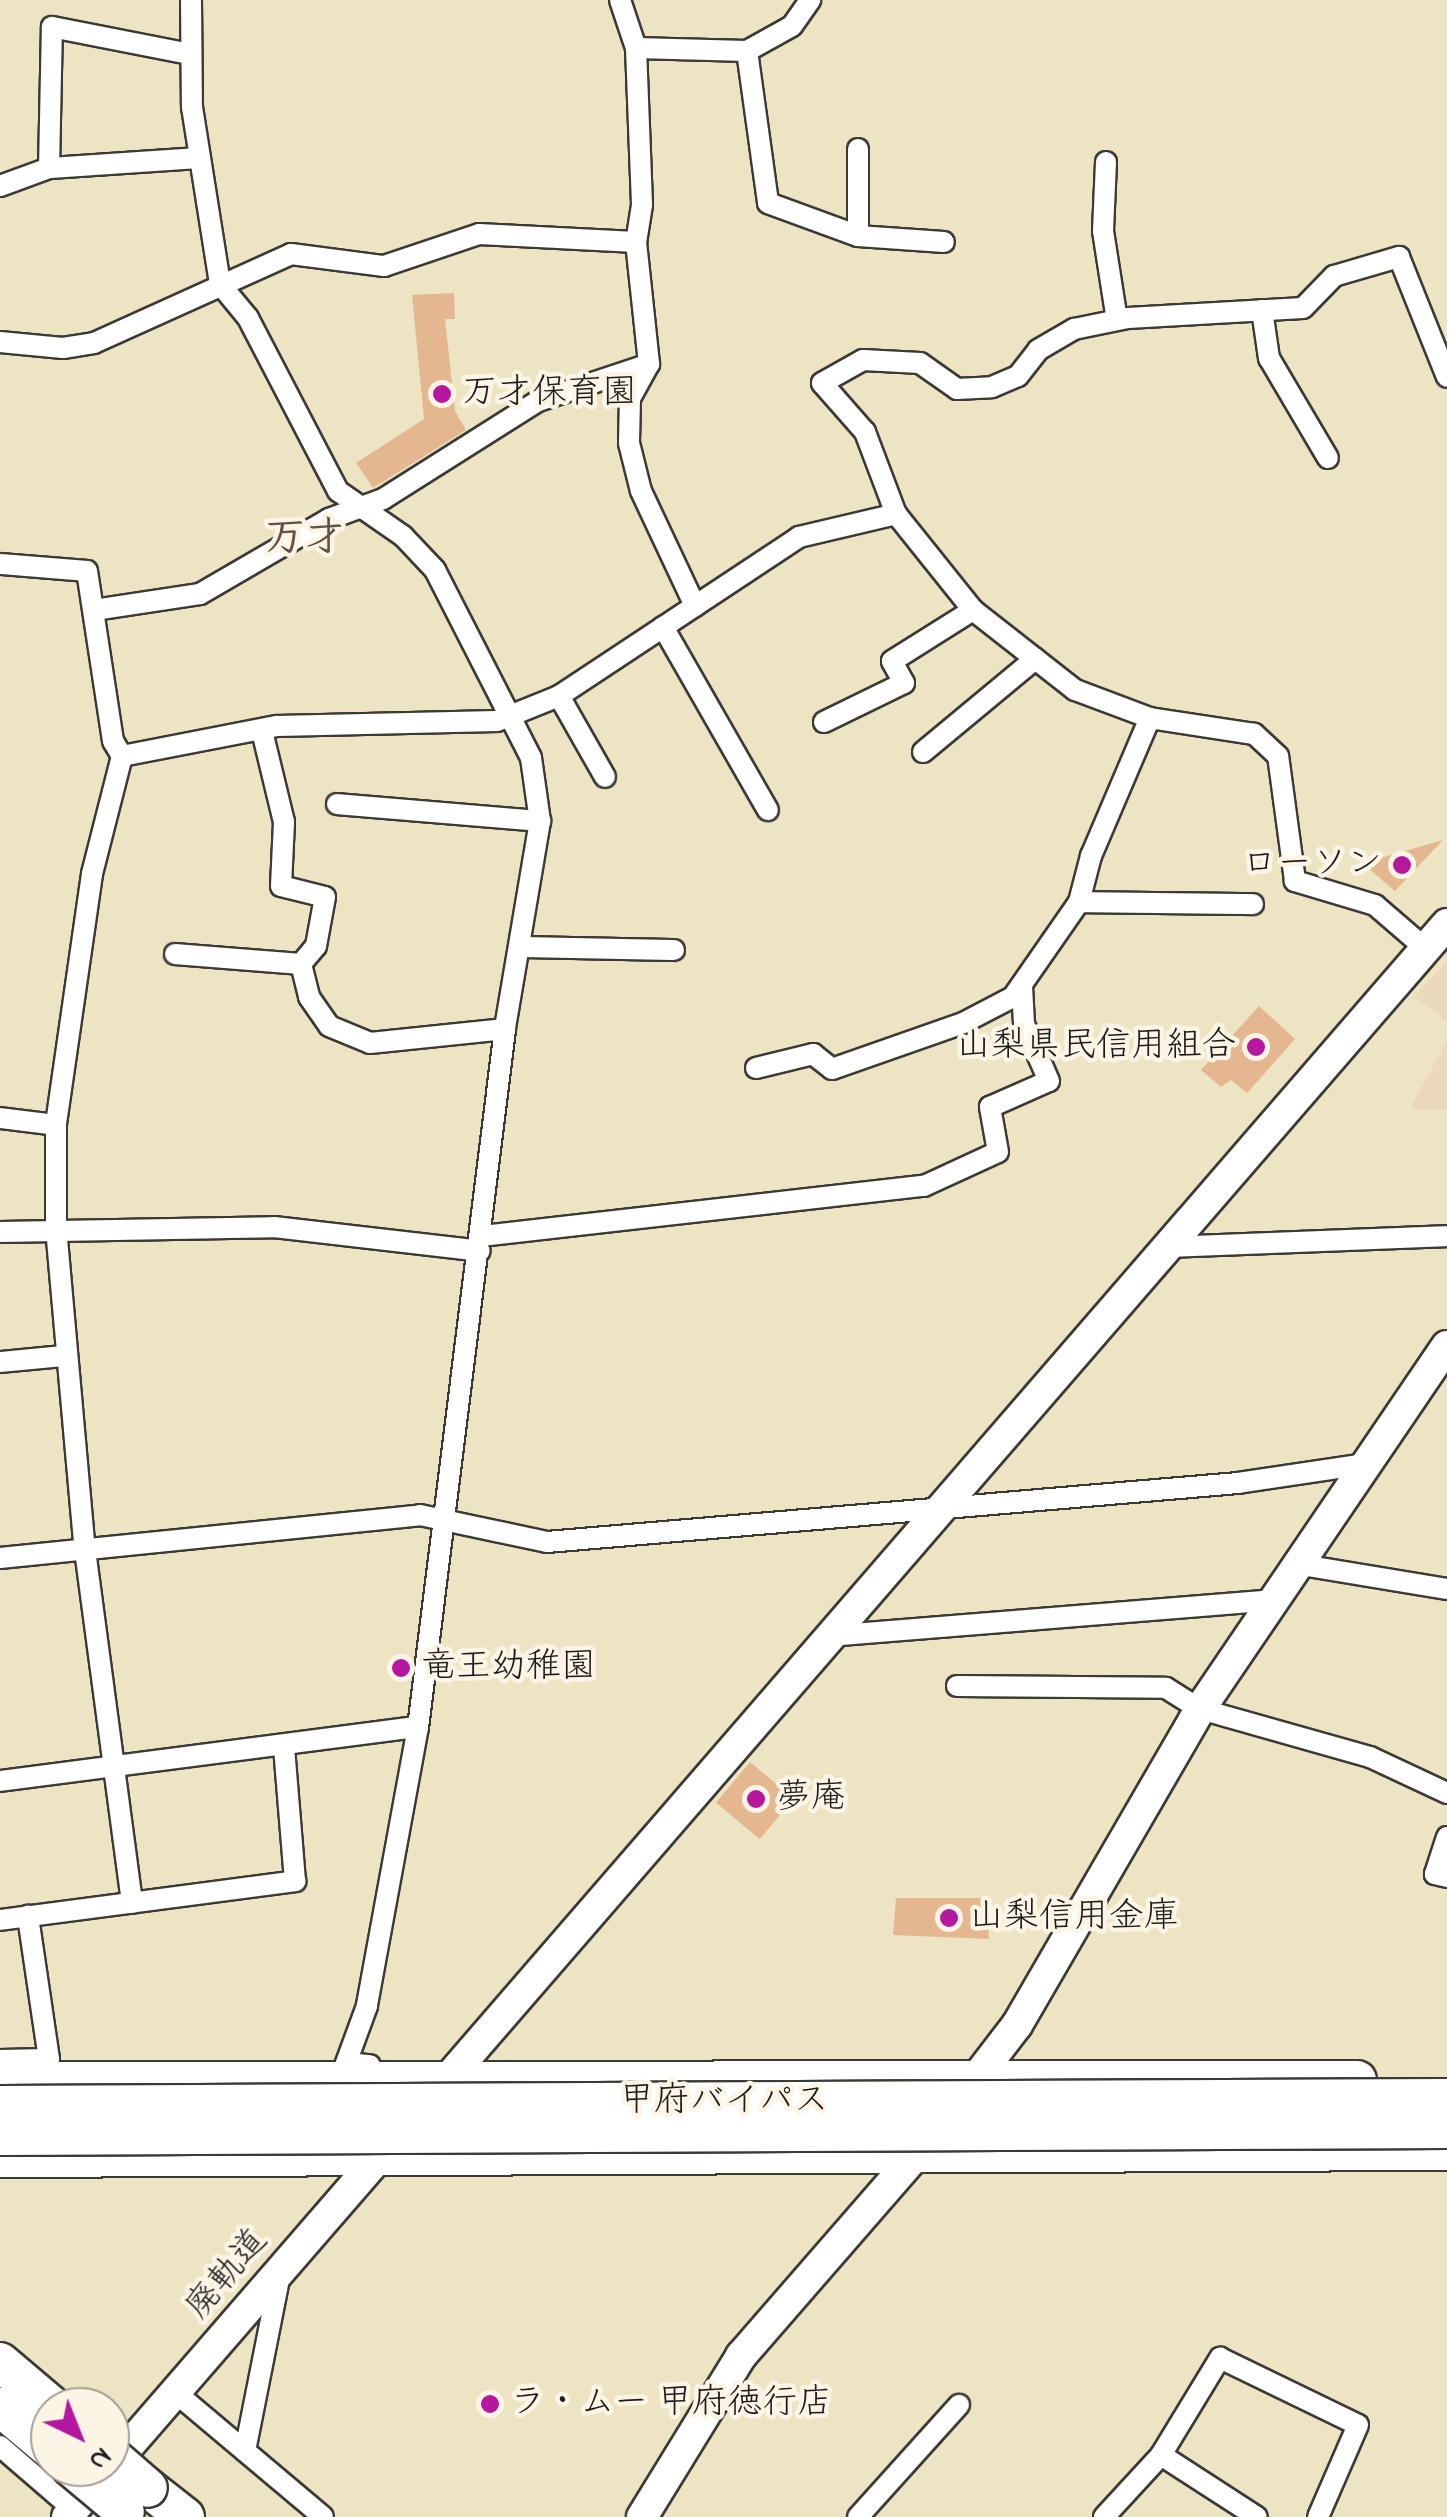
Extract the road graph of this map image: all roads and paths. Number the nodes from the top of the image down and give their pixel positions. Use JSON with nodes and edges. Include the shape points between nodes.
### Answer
{"nodes":[{"id":1,"x":191,"y":0,"type":"edge"},
{"id":2,"x":620,"y":0,"type":"edge"},
{"id":3,"x":810,"y":0,"type":"edge"},
{"id":4,"x":636,"y":48,"type":"junction"},
{"id":5,"x":747,"y":50,"type":"junction"},
{"id":6,"x":189,"y":54,"type":"junction"},
{"id":7,"x":858,"y":149,"type":"dead end"},
{"id":8,"x":200,"y":158,"type":"junction"},
{"id":9,"x":1106,"y":162,"type":"dead end"},
{"id":10,"x":49,"y":168,"type":"junction"},
{"id":11,"x":0,"y":186,"type":"edge"},
{"id":12,"x":858,"y":236,"type":"junction"},
{"id":13,"x":636,"y":242,"type":"junction"},
{"id":14,"x":944,"y":242,"type":"dead end"},
{"id":15,"x":220,"y":284,"type":"junction"},
{"id":16,"x":1262,"y":310,"type":"junction"},
{"id":17,"x":1117,"y":320,"type":"junction"},
{"id":18,"x":0,"y":342,"type":"edge"},
{"id":19,"x":648,"y":364,"type":"junction"},
{"id":20,"x":1447,"y":377,"type":"edge"},
{"id":21,"x":1328,"y":458,"type":"dead end"},
{"id":22,"x":358,"y":505,"type":"junction"},
{"id":23,"x":896,"y":514,"type":"junction"},
{"id":24,"x":0,"y":564,"type":"edge"},
{"id":25,"x":695,"y":606,"type":"junction"},
{"id":26,"x":94,"y":610,"type":"junction"},
{"id":27,"x":973,"y":610,"type":"junction"},
{"id":28,"x":663,"y":628,"type":"junction"},
{"id":29,"x":1035,"y":659,"type":"junction"},
{"id":30,"x":559,"y":696,"type":"junction"},
{"id":31,"x":510,"y":716,"type":"junction"},
{"id":32,"x":1150,"y":718,"type":"junction"},
{"id":33,"x":824,"y":722,"type":"dead end"},
{"id":34,"x":262,"y":731,"type":"junction"},
{"id":35,"x":923,"y":752,"type":"dead end"},
{"id":36,"x":122,"y":756,"type":"junction"},
{"id":37,"x":605,"y":777,"type":"dead end"},
{"id":38,"x":337,"y":804,"type":"dead end"},
{"id":39,"x":768,"y":810,"type":"dead end"},
{"id":40,"x":540,"y":821,"type":"junction"},
{"id":41,"x":1079,"y":902,"type":"junction"},
{"id":42,"x":1253,"y":904,"type":"dead end"},
{"id":43,"x":1447,"y":924,"type":"edge"},
{"id":44,"x":520,"y":946,"type":"junction"},
{"id":45,"x":1426,"y":949,"type":"junction"},
{"id":46,"x":674,"y":950,"type":"dead end"},
{"id":47,"x":175,"y":954,"type":"dead end"},
{"id":48,"x":302,"y":964,"type":"junction"},
{"id":49,"x":1022,"y":987,"type":"junction"},
{"id":50,"x":505,"y":1029,"type":"junction"},
{"id":51,"x":756,"y":1068,"type":"dead end"},
{"id":52,"x":0,"y":1118,"type":"edge"},
{"id":53,"x":56,"y":1125,"type":"junction"},
{"id":54,"x":56,"y":1228,"type":"junction"},
{"id":55,"x":0,"y":1232,"type":"edge"},
{"id":56,"x":1447,"y":1236,"type":"edge"},
{"id":57,"x":481,"y":1244,"type":"junction"},
{"id":58,"x":1166,"y":1247,"type":"junction"},
{"id":59,"x":1447,"y":1346,"type":"edge"},
{"id":60,"x":64,"y":1356,"type":"junction"},
{"id":61,"x":0,"y":1362,"type":"edge"},
{"id":62,"x":1364,"y":1464,"type":"junction"},
{"id":63,"x":939,"y":1510,"type":"junction"},
{"id":64,"x":449,"y":1518,"type":"junction"},
{"id":65,"x":85,"y":1550,"type":"junction"},
{"id":66,"x":0,"y":1558,"type":"edge"},
{"id":67,"x":1296,"y":1564,"type":"junction"},
{"id":68,"x":1447,"y":1589,"type":"edge"},
{"id":69,"x":1272,"y":1600,"type":"junction"},
{"id":70,"x":829,"y":1636,"type":"junction"},
{"id":71,"x":958,"y":1686,"type":"dead end"},
{"id":72,"x":1200,"y":1709,"type":"junction"},
{"id":73,"x":418,"y":1727,"type":"junction"},
{"id":74,"x":284,"y":1747,"type":"junction"},
{"id":75,"x":110,"y":1762,"type":"junction"},
{"id":76,"x":0,"y":1781,"type":"edge"},
{"id":77,"x":1447,"y":1792,"type":"edge"},
{"id":78,"x":1447,"y":1838,"type":"edge"},
{"id":79,"x":1447,"y":1877,"type":"edge"},
{"id":80,"x":132,"y":1903,"type":"junction"},
{"id":81,"x":28,"y":1916,"type":"junction"},
{"id":82,"x":0,"y":1920,"type":"edge"},
{"id":83,"x":0,"y":2060,"type":"edge"},
{"id":84,"x":452,"y":2075,"type":"junction"},
{"id":85,"x":977,"y":2078,"type":"junction"},
{"id":86,"x":0,"y":2081,"type":"edge"},
{"id":87,"x":1447,"y":2081,"type":"edge"},
{"id":88,"x":1447,"y":2098,"type":"edge"},
{"id":89,"x":0,"y":2105,"type":"edge"},
{"id":90,"x":1447,"y":2129,"type":"edge"},
{"id":91,"x":0,"y":2136,"type":"edge"},
{"id":92,"x":1447,"y":2151,"type":"edge"},
{"id":93,"x":0,"y":2158,"type":"edge"},
{"id":94,"x":914,"y":2158,"type":"junction"},
{"id":95,"x":376,"y":2160,"type":"junction"},
{"id":96,"x":280,"y":2272,"type":"junction"},
{"id":97,"x":0,"y":2362,"type":"edge"},
{"id":98,"x":30,"y":2387,"type":"edge"},
{"id":99,"x":176,"y":2394,"type":"junction"},
{"id":100,"x":960,"y":2405,"type":"dead end"},
{"id":101,"x":0,"y":2408,"type":"edge"},
{"id":102,"x":30,"y":2433,"type":"edge"},
{"id":103,"x":0,"y":2446,"type":"edge"},
{"id":104,"x":245,"y":2451,"type":"junction"},
{"id":105,"x":1162,"y":2455,"type":"junction"},
{"id":106,"x":105,"y":2487,"type":"edge"},
{"id":107,"x":135,"y":2505,"type":"edge"},
{"id":108,"x":70,"y":2513,"type":"edge"},
{"id":109,"x":651,"y":2515,"type":"edge"},
{"id":110,"x":185,"y":2517,"type":"edge"},
{"id":111,"x":323,"y":2517,"type":"edge"},
{"id":112,"x":858,"y":2517,"type":"edge"},
{"id":113,"x":1104,"y":2517,"type":"edge"},
{"id":114,"x":1256,"y":2517,"type":"edge"},
{"id":115,"x":1318,"y":2517,"type":"edge"}],
"edges":[{"from":1,"to":6,"type":"street"},
{"from":2,"to":4,"type":"street"},
{"from":3,"to":5,"type":"street","via":[[792,26]]},
{"from":4,"to":5,"type":"street"},
{"from":4,"to":13,"type":"street","via":[[642,205]]},
{"from":5,"to":12,"type":"street","via":[[768,204]]},
{"from":6,"to":8,"type":"street"},
{"from":6,"to":10,"type":"street","via":[[52,26]]},
{"from":7,"to":12,"type":"street"},
{"from":8,"to":10,"type":"street"},
{"from":8,"to":15,"type":"street"},
{"from":9,"to":17,"type":"street","via":[[1103,231]]},
{"from":10,"to":11,"type":"street"},
{"from":12,"to":14,"type":"street"},
{"from":13,"to":15,"type":"street","via":[[479,234],[384,266],[292,254]]},
{"from":13,"to":19,"type":"street"},
{"from":15,"to":18,"type":"street","via":[[94,343],[63,348]]},
{"from":15,"to":22,"type":"street","via":[[248,318],[338,491]]},
{"from":16,"to":17,"type":"street"},
{"from":16,"to":20,"type":"street","via":[[1304,308],[1334,276],[1399,257]]},
{"from":16,"to":21,"type":"street","via":[[1269,358]]},
{"from":17,"to":23,"type":"street","via":[[1074,329],[1038,350],[1018,376],[992,387],[958,389],[920,363],[863,360],[822,384],[865,432]]},
{"from":19,"to":22,"type":"street","via":[[538,402],[382,498]]},
{"from":19,"to":25,"type":"street","via":[[630,398],[629,443],[641,491]]},
{"from":22,"to":26,"type":"street","via":[[200,594]]},
{"from":22,"to":31,"type":"street","via":[[435,570]]},
{"from":23,"to":25,"type":"street","via":[[799,537]]},
{"from":23,"to":27,"type":"street"},
{"from":24,"to":26,"type":"street","via":[[87,571]]},
{"from":25,"to":28,"type":"street"},
{"from":26,"to":36,"type":"street","via":[[113,740]]},
{"from":27,"to":29,"type":"street"},
{"from":27,"to":33,"type":"street","via":[[892,662],[904,683]]},
{"from":28,"to":30,"type":"street"},
{"from":28,"to":39,"type":"street"},
{"from":29,"to":32,"type":"street","via":[[1074,690]]},
{"from":29,"to":35,"type":"street"},
{"from":30,"to":31,"type":"street"},
{"from":30,"to":37,"type":"street"},
{"from":31,"to":34,"type":"street","via":[[404,728]]},
{"from":31,"to":40,"type":"street","via":[[531,758]]},
{"from":32,"to":41,"type":"street","via":[[1091,856]]},
{"from":32,"to":45,"type":"street","via":[[1254,734],[1278,756],[1295,881],[1375,905]]},
{"from":34,"to":36,"type":"street"},
{"from":34,"to":48,"type":"street","via":[[284,822],[282,886],[325,897],[316,946]]},
{"from":36,"to":53,"type":"street","via":[[92,874]]},
{"from":38,"to":40,"type":"street"},
{"from":40,"to":44,"type":"street"},
{"from":41,"to":42,"type":"street"},
{"from":41,"to":49,"type":"street"},
{"from":43,"to":45,"type":"street","name":"廃軌道"},
{"from":44,"to":46,"type":"street"},
{"from":44,"to":50,"type":"street"},
{"from":45,"to":58,"type":"street","name":"廃軌道"},
{"from":47,"to":48,"type":"street"},
{"from":48,"to":50,"type":"street","via":[[318,1012],[350,1040]]},
{"from":49,"to":51,"type":"street","via":[[964,1023],[832,1068],[814,1054]]},
{"from":49,"to":57,"type":"street","via":[[1024,1024],[1049,1081],[990,1108],[998,1152],[924,1186]]},
{"from":50,"to":57,"type":"street"},
{"from":52,"to":53,"type":"street"},
{"from":53,"to":54,"type":"street"},
{"from":54,"to":55,"type":"street"},
{"from":54,"to":57,"type":"street","via":[[274,1227]]},
{"from":54,"to":60,"type":"street"},
{"from":56,"to":58,"type":"street"},
{"from":57,"to":64,"type":"street"},
{"from":58,"to":63,"type":"street","name":"廃軌道"},
{"from":59,"to":62,"type":"street"},
{"from":60,"to":61,"type":"street"},
{"from":60,"to":65,"type":"street"},
{"from":62,"to":63,"type":"street","via":[[1238,1483]]},
{"from":62,"to":67,"type":"street"},
{"from":63,"to":64,"type":"street","via":[[547,1542]]},
{"from":63,"to":70,"type":"street","name":"廃軌道"},
{"from":64,"to":65,"type":"street"},
{"from":64,"to":73,"type":"street"},
{"from":65,"to":66,"type":"street"},
{"from":65,"to":75,"type":"street"},
{"from":67,"to":68,"type":"street"},
{"from":67,"to":69,"type":"street"},
{"from":69,"to":70,"type":"street"},
{"from":69,"to":72,"type":"street"},
{"from":70,"to":84,"type":"street","name":"廃軌道"},
{"from":71,"to":72,"type":"street","via":[[1166,1688]]},
{"from":72,"to":77,"type":"street","via":[[1370,1757]]},
{"from":72,"to":85,"type":"street","via":[[1017,2025]]},
{"from":73,"to":74,"type":"street"},
{"from":73,"to":84,"type":"street","via":[[367,2006],[346,2063]]},
{"from":74,"to":75,"type":"street"},
{"from":74,"to":80,"type":"street","via":[[295,1881]]},
{"from":75,"to":76,"type":"street"},
{"from":75,"to":80,"type":"street"},
{"from":78,"to":79,"type":"street","via":[[1435,1874]]},
{"from":80,"to":81,"type":"street"},
{"from":81,"to":82,"type":"street"},
{"from":81,"to":83,"type":"street","via":[[48,2059]]},
{"from":84,"to":85,"type":"highway"},
{"from":84,"to":86,"type":"highway"},
{"from":84,"to":95,"type":"street","name":"廃軌道"},
{"from":85,"to":87,"type":"highway"},
{"from":85,"to":94,"type":"street"},
{"from":88,"to":89,"type":"highway","name":"甲府バイパス","bridge":true},
{"from":90,"to":91,"type":"highway","name":"甲府バイパス","bridge":true},
{"from":92,"to":94,"type":"highway"},
{"from":93,"to":95,"type":"highway"},
{"from":94,"to":95,"type":"highway"},
{"from":94,"to":109,"type":"street","via":[[741,2356]]},
{"from":95,"to":96,"type":"street","name":"廃軌道"},
{"from":96,"to":99,"type":"street","name":"廃軌道"},
{"from":96,"to":104,"type":"street"},
{"from":97,"to":98,"type":"highway"},
{"from":99,"to":104,"type":"street"},
{"from":99,"to":108,"type":"street","name":"廃軌道"},
{"from":100,"to":112,"type":"street"},
{"from":101,"to":102,"type":"highway"},
{"from":103,"to":108,"type":"street"},
{"from":104,"to":111,"type":"street"},
{"from":105,"to":113,"type":"street"},
{"from":105,"to":114,"type":"street"},
{"from":105,"to":115,"type":"street","via":[[1220,2358],[1358,2425]]},
{"from":106,"to":107,"type":"highway","bridge":true},
{"from":107,"to":110,"type":"highway"}]}
